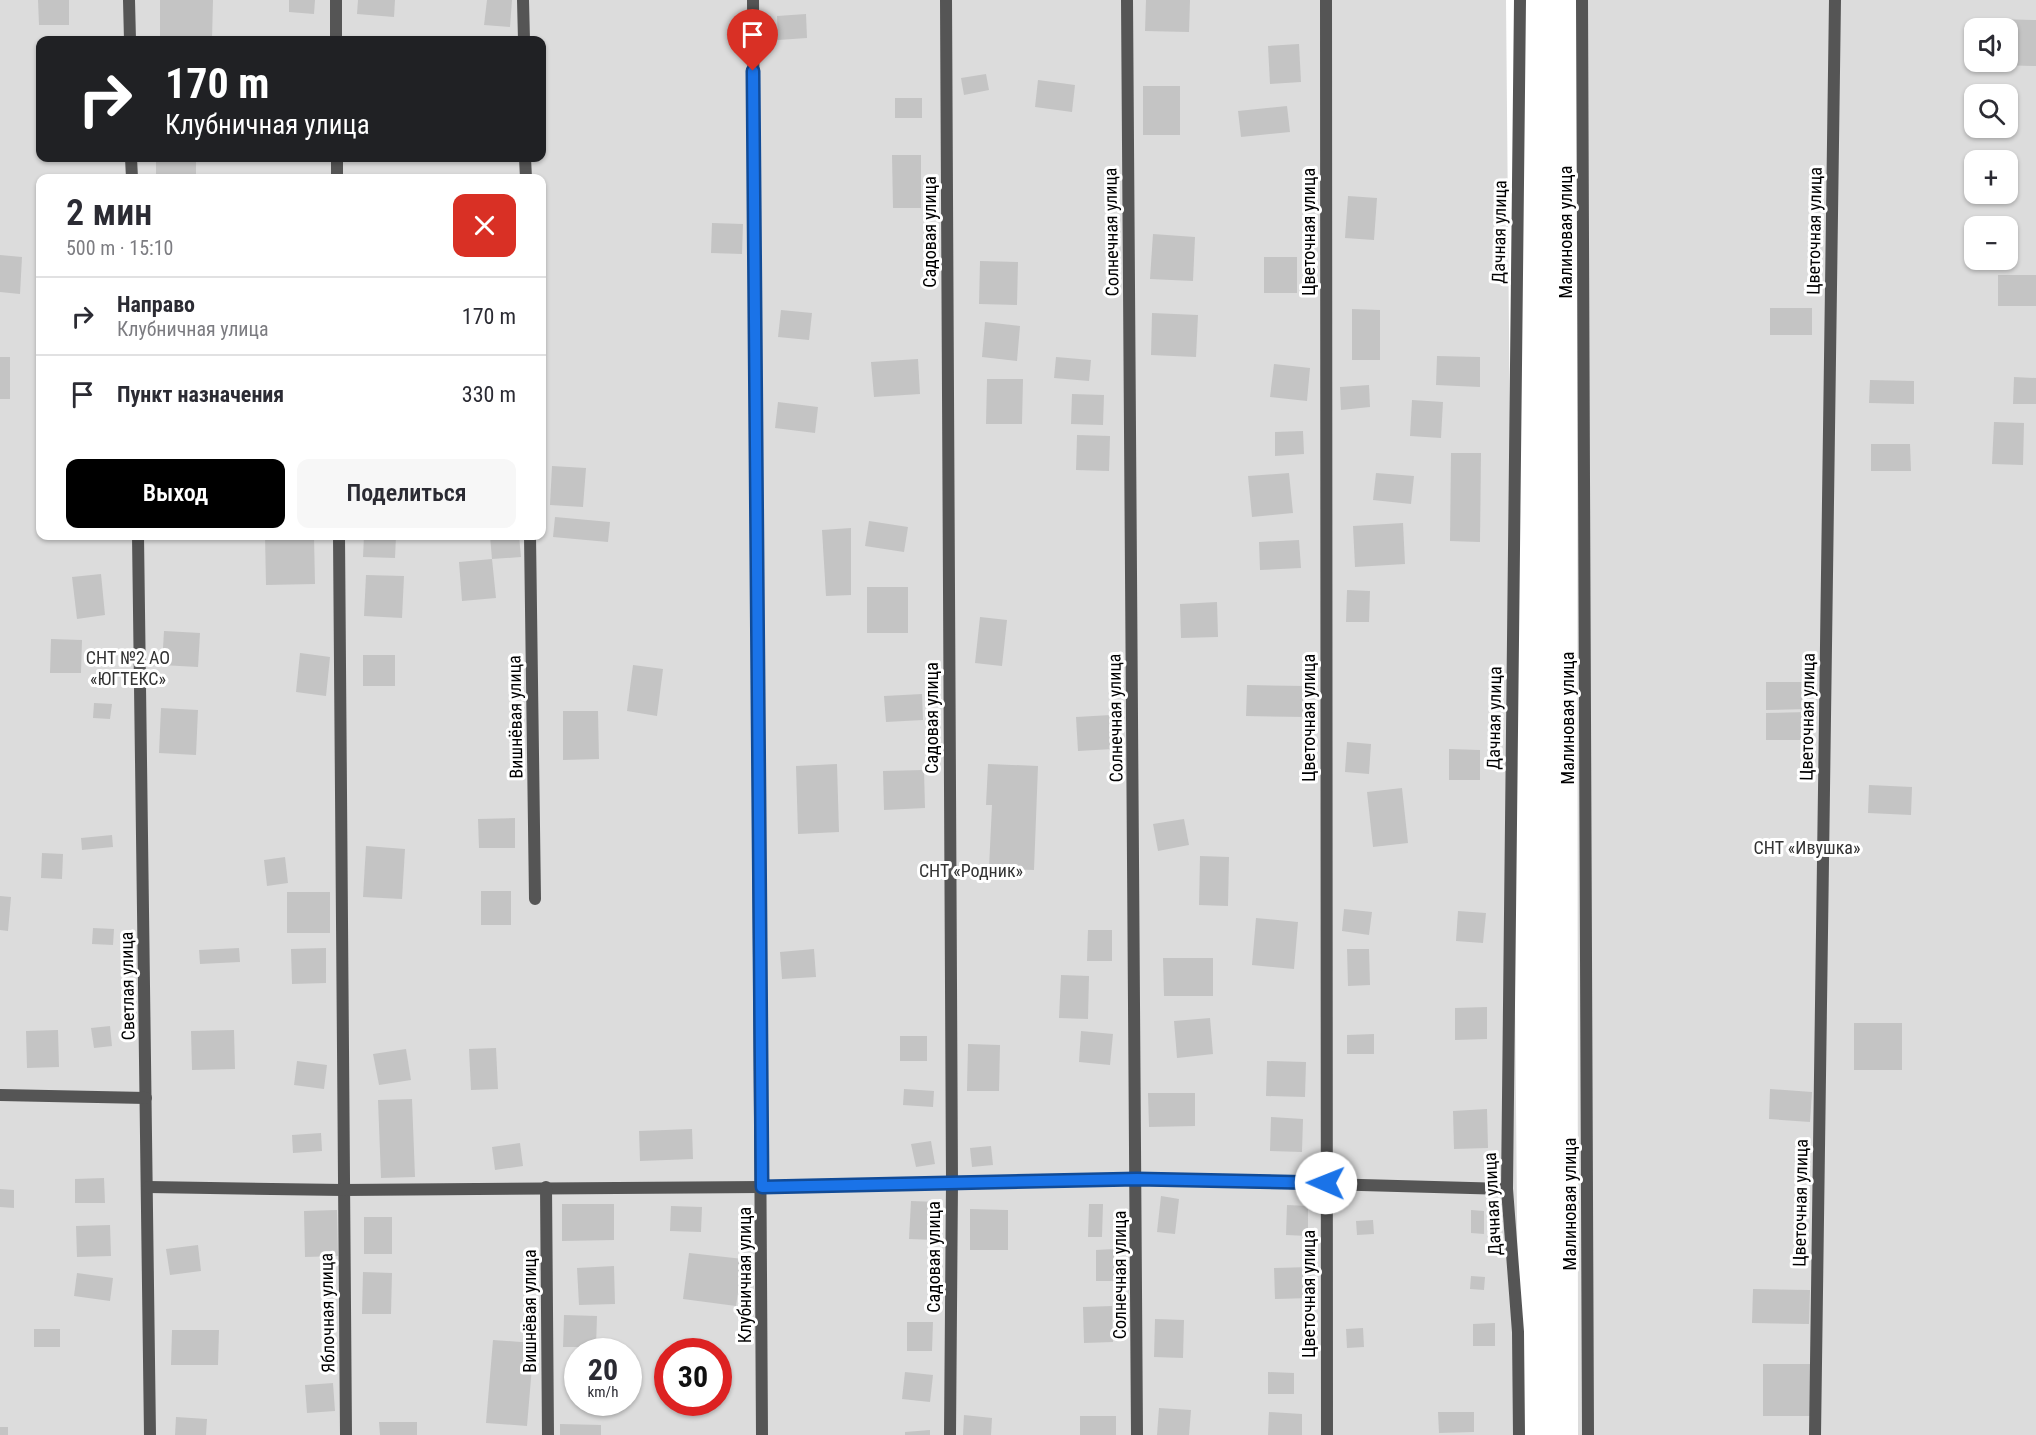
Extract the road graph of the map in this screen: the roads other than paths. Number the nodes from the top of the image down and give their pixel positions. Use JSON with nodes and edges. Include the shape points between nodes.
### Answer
{"nodes":[{"id":1,"x":129,"y":0,"type":"edge"},
{"id":2,"x":336,"y":0,"type":"edge"},
{"id":3,"x":523,"y":0,"type":"edge"},
{"id":4,"x":753,"y":0,"type":"edge"},
{"id":5,"x":946,"y":0,"type":"edge"},
{"id":6,"x":1127,"y":0,"type":"edge"},
{"id":7,"x":1326,"y":0,"type":"edge"},
{"id":8,"x":1520,"y":0,"type":"edge"},
{"id":9,"x":1582,"y":0,"type":"edge"},
{"id":10,"x":1835,"y":0,"type":"edge"},
{"id":11,"x":130,"y":36,"type":"edge"},
{"id":12,"x":336,"y":36,"type":"edge"},
{"id":13,"x":524,"y":36,"type":"edge"},
{"id":14,"x":138,"y":540,"type":"edge"},
{"id":15,"x":339,"y":540,"type":"edge"},
{"id":16,"x":530,"y":540,"type":"edge"},
{"id":17,"x":535,"y":899,"type":"dead end"},
{"id":18,"x":0,"y":1095,"type":"edge"},
{"id":19,"x":146,"y":1098,"type":"junction"},
{"id":20,"x":1137,"y":1179,"type":"junction"},
{"id":21,"x":952,"y":1182,"type":"junction"},
{"id":22,"x":1326,"y":1183,"type":"junction"},
{"id":23,"x":148,"y":1187,"type":"junction"},
{"id":24,"x":546,"y":1187,"type":"junction"},
{"id":25,"x":762,"y":1187,"type":"junction"},
{"id":26,"x":1507,"y":1189,"type":"junction"},
{"id":27,"x":343,"y":1190,"type":"junction"},
{"id":28,"x":150,"y":1435,"type":"edge"},
{"id":29,"x":346,"y":1435,"type":"edge"},
{"id":30,"x":548,"y":1435,"type":"edge"},
{"id":31,"x":762,"y":1435,"type":"edge"},
{"id":32,"x":950,"y":1435,"type":"edge"},
{"id":33,"x":1137,"y":1435,"type":"edge"},
{"id":34,"x":1327,"y":1435,"type":"edge"},
{"id":35,"x":1519,"y":1435,"type":"edge"},
{"id":36,"x":1588,"y":1435,"type":"edge"},
{"id":37,"x":1815,"y":1435,"type":"edge"}],
"edges":[{"from":1,"to":11,"type":"street"},
{"from":2,"to":12,"type":"street"},
{"from":3,"to":13,"type":"street"},
{"from":4,"to":25,"type":"street","name":"Клубничная улица"},
{"from":5,"to":21,"type":"street","name":"Садовая улица"},
{"from":6,"to":20,"type":"street","name":"Солнечная улица"},
{"from":7,"to":22,"type":"street","name":"Цветочная улица"},
{"from":8,"to":26,"type":"street","name":"Дачная улица"},
{"from":9,"to":36,"type":"street","name":"Малиновая улица"},
{"from":10,"to":37,"type":"street","name":"Цветочная улица"},
{"from":14,"to":19,"type":"street","name":"Светлая улица"},
{"from":15,"to":27,"type":"street","name":"Яблочная улица"},
{"from":16,"to":17,"type":"street","name":"Вишнёвая улица"},
{"from":18,"to":19,"type":"street"},
{"from":19,"to":23,"type":"street","name":"Светлая улица"},
{"from":20,"to":21,"type":"street"},
{"from":20,"to":22,"type":"street"},
{"from":20,"to":33,"type":"street","name":"Солнечная улица"},
{"from":21,"to":25,"type":"street"},
{"from":21,"to":32,"type":"street","name":"Садовая улица"},
{"from":22,"to":26,"type":"street"},
{"from":22,"to":34,"type":"street","name":"Цветочная улица"},
{"from":23,"to":27,"type":"street"},
{"from":23,"to":28,"type":"street","name":"Светлая улица"},
{"from":24,"to":25,"type":"street"},
{"from":24,"to":27,"type":"street"},
{"from":24,"to":30,"type":"street","name":"Вишнёвая улица"},
{"from":25,"to":31,"type":"street","name":"Клубничная улица"},
{"from":26,"to":35,"type":"street","name":"Дачная улица","via":[[1518,1332]]},
{"from":27,"to":29,"type":"street","name":"Яблочная улица"}]}
